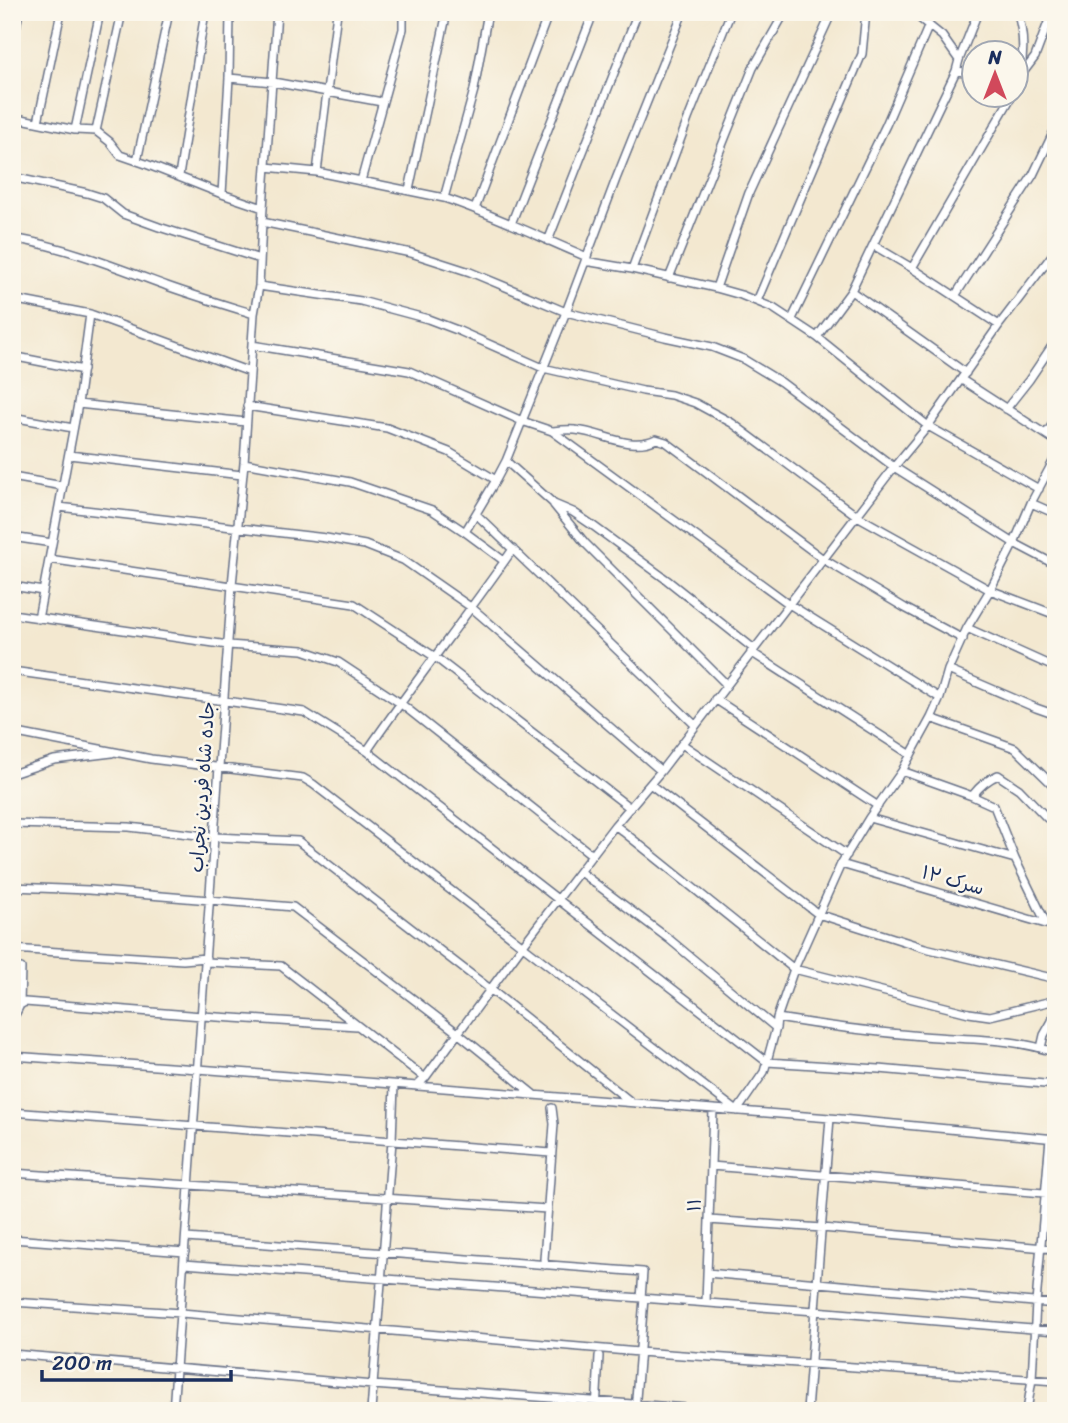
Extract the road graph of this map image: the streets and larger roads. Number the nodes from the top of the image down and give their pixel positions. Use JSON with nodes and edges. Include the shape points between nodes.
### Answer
{"nodes":[{"id":1,"x":19,"y":12,"type":"edge"},
{"id":2,"x":61,"y":12,"type":"edge"},
{"id":3,"x":100,"y":12,"type":"edge"},
{"id":4,"x":122,"y":12,"type":"edge"},
{"id":5,"x":169,"y":12,"type":"edge"},
{"id":6,"x":205,"y":12,"type":"edge"},
{"id":7,"x":230,"y":12,"type":"edge"},
{"id":8,"x":277,"y":12,"type":"edge"},
{"id":9,"x":337,"y":12,"type":"edge"},
{"id":10,"x":403,"y":12,"type":"edge"},
{"id":11,"x":447,"y":12,"type":"edge"},
{"id":12,"x":488,"y":12,"type":"edge"},
{"id":13,"x":549,"y":12,"type":"edge"},
{"id":14,"x":638,"y":12,"type":"edge"},
{"id":15,"x":683,"y":12,"type":"edge"},
{"id":16,"x":731,"y":12,"type":"edge"},
{"id":17,"x":788,"y":12,"type":"edge"},
{"id":18,"x":832,"y":12,"type":"edge"},
{"id":19,"x":866,"y":12,"type":"edge"},
{"id":20,"x":912,"y":12,"type":"edge"},
{"id":21,"x":978,"y":12,"type":"edge"},
{"id":22,"x":1017,"y":12,"type":"edge"},
{"id":23,"x":1052,"y":12,"type":"edge"},
{"id":24,"x":591,"y":19,"type":"dead end"},
{"id":25,"x":926,"y":19,"type":"edge"},
{"id":26,"x":1022,"y":38,"type":"edge"},
{"id":27,"x":12,"y":47,"type":"edge"},
{"id":28,"x":959,"y":60,"type":"junction"},
{"id":29,"x":1030,"y":63,"type":"edge"},
{"id":30,"x":956,"y":71,"type":"junction"},
{"id":31,"x":960,"y":71,"type":"edge"},
{"id":32,"x":229,"y":78,"type":"junction"},
{"id":33,"x":273,"y":82,"type":"junction"},
{"id":34,"x":328,"y":92,"type":"junction"},
{"id":35,"x":382,"y":102,"type":"junction"},
{"id":36,"x":1005,"y":108,"type":"edge"},
{"id":37,"x":12,"y":117,"type":"edge"},
{"id":38,"x":38,"y":122,"type":"junction"},
{"id":39,"x":1056,"y":127,"type":"edge"},
{"id":40,"x":75,"y":130,"type":"junction"},
{"id":41,"x":96,"y":131,"type":"junction"},
{"id":42,"x":137,"y":161,"type":"junction"},
{"id":43,"x":266,"y":167,"type":"junction"},
{"id":44,"x":317,"y":172,"type":"junction"},
{"id":45,"x":178,"y":176,"type":"junction"},
{"id":46,"x":12,"y":177,"type":"edge"},
{"id":47,"x":360,"y":181,"type":"junction"},
{"id":48,"x":409,"y":190,"type":"junction"},
{"id":49,"x":222,"y":194,"type":"junction"},
{"id":50,"x":444,"y":198,"type":"junction"},
{"id":51,"x":263,"y":208,"type":"junction"},
{"id":52,"x":475,"y":209,"type":"junction"},
{"id":53,"x":262,"y":222,"type":"junction"},
{"id":54,"x":511,"y":224,"type":"junction"},
{"id":55,"x":12,"y":238,"type":"edge"},
{"id":56,"x":548,"y":241,"type":"junction"},
{"id":57,"x":873,"y":246,"type":"junction"},
{"id":58,"x":1056,"y":250,"type":"edge"},
{"id":59,"x":260,"y":259,"type":"junction"},
{"id":60,"x":586,"y":259,"type":"junction"},
{"id":61,"x":912,"y":268,"type":"junction"},
{"id":62,"x":632,"y":269,"type":"junction"},
{"id":63,"x":669,"y":278,"type":"junction"},
{"id":64,"x":259,"y":286,"type":"junction"},
{"id":65,"x":716,"y":288,"type":"junction"},
{"id":66,"x":851,"y":291,"type":"junction"},
{"id":67,"x":955,"y":296,"type":"junction"},
{"id":68,"x":12,"y":299,"type":"edge"},
{"id":69,"x":757,"y":301,"type":"junction"},
{"id":70,"x":566,"y":313,"type":"junction"},
{"id":71,"x":90,"y":314,"type":"junction"},
{"id":72,"x":254,"y":314,"type":"junction"},
{"id":73,"x":792,"y":319,"type":"junction"},
{"id":74,"x":999,"y":326,"type":"junction"},
{"id":75,"x":817,"y":337,"type":"junction"},
{"id":76,"x":1056,"y":340,"type":"edge"},
{"id":77,"x":252,"y":345,"type":"junction"},
{"id":78,"x":12,"y":356,"type":"edge"},
{"id":79,"x":543,"y":368,"type":"junction"},
{"id":80,"x":83,"y":370,"type":"junction"},
{"id":81,"x":250,"y":372,"type":"junction"},
{"id":82,"x":964,"y":376,"type":"junction"},
{"id":83,"x":78,"y":404,"type":"junction"},
{"id":84,"x":247,"y":406,"type":"junction"},
{"id":85,"x":1006,"y":409,"type":"junction"},
{"id":86,"x":12,"y":417,"type":"edge"},
{"id":87,"x":1056,"y":419,"type":"edge"},
{"id":88,"x":522,"y":421,"type":"junction"},
{"id":89,"x":246,"y":422,"type":"junction"},
{"id":90,"x":928,"y":426,"type":"junction"},
{"id":91,"x":73,"y":428,"type":"junction"},
{"id":92,"x":552,"y":431,"type":"junction"},
{"id":93,"x":1046,"y":434,"type":"junction"},
{"id":94,"x":1056,"y":441,"type":"edge"},
{"id":95,"x":69,"y":455,"type":"junction"},
{"id":96,"x":1056,"y":456,"type":"edge"},
{"id":97,"x":506,"y":461,"type":"junction"},
{"id":98,"x":244,"y":463,"type":"junction"},
{"id":99,"x":894,"y":467,"type":"junction"},
{"id":100,"x":242,"y":475,"type":"junction"},
{"id":101,"x":12,"y":477,"type":"edge"},
{"id":102,"x":496,"y":480,"type":"junction"},
{"id":103,"x":63,"y":486,"type":"junction"},
{"id":104,"x":1039,"y":489,"type":"junction"},
{"id":105,"x":1031,"y":503,"type":"junction"},
{"id":106,"x":554,"y":504,"type":"junction"},
{"id":107,"x":59,"y":507,"type":"junction"},
{"id":108,"x":476,"y":514,"type":"junction"},
{"id":109,"x":1056,"y":514,"type":"edge"},
{"id":110,"x":857,"y":516,"type":"junction"},
{"id":111,"x":238,"y":528,"type":"junction"},
{"id":112,"x":464,"y":532,"type":"junction"},
{"id":113,"x":12,"y":537,"type":"edge"},
{"id":114,"x":52,"y":543,"type":"junction"},
{"id":115,"x":1014,"y":543,"type":"junction"},
{"id":116,"x":513,"y":549,"type":"junction"},
{"id":117,"x":49,"y":559,"type":"junction"},
{"id":118,"x":823,"y":559,"type":"junction"},
{"id":119,"x":504,"y":561,"type":"junction"},
{"id":120,"x":1056,"y":565,"type":"edge"},
{"id":121,"x":12,"y":586,"type":"edge"},
{"id":122,"x":232,"y":586,"type":"junction"},
{"id":123,"x":990,"y":590,"type":"junction"},
{"id":124,"x":43,"y":592,"type":"junction"},
{"id":125,"x":789,"y":604,"type":"junction"},
{"id":126,"x":472,"y":608,"type":"junction"},
{"id":127,"x":12,"y":614,"type":"edge"},
{"id":128,"x":1056,"y":615,"type":"edge"},
{"id":129,"x":37,"y":619,"type":"junction"},
{"id":130,"x":967,"y":628,"type":"junction"},
{"id":131,"x":963,"y":639,"type":"junction"},
{"id":132,"x":228,"y":645,"type":"junction"},
{"id":133,"x":752,"y":650,"type":"junction"},
{"id":134,"x":435,"y":657,"type":"junction"},
{"id":135,"x":1056,"y":668,"type":"edge"},
{"id":136,"x":948,"y":670,"type":"junction"},
{"id":137,"x":12,"y":671,"type":"edge"},
{"id":138,"x":726,"y":684,"type":"junction"},
{"id":139,"x":940,"y":698,"type":"junction"},
{"id":140,"x":715,"y":699,"type":"junction"},
{"id":141,"x":224,"y":702,"type":"junction"},
{"id":142,"x":400,"y":702,"type":"junction"},
{"id":143,"x":1056,"y":715,"type":"edge"},
{"id":144,"x":931,"y":718,"type":"junction"},
{"id":145,"x":695,"y":725,"type":"junction"},
{"id":146,"x":12,"y":733,"type":"edge"},
{"id":147,"x":682,"y":744,"type":"junction"},
{"id":148,"x":367,"y":751,"type":"junction"},
{"id":149,"x":120,"y":752,"type":"junction"},
{"id":150,"x":911,"y":755,"type":"junction"},
{"id":151,"x":219,"y":767,"type":"junction"},
{"id":152,"x":662,"y":771,"type":"junction"},
{"id":153,"x":902,"y":771,"type":"junction"},
{"id":154,"x":12,"y":774,"type":"edge"},
{"id":155,"x":650,"y":784,"type":"junction"},
{"id":156,"x":1056,"y":788,"type":"edge"},
{"id":157,"x":972,"y":796,"type":"junction"},
{"id":158,"x":878,"y":806,"type":"junction"},
{"id":159,"x":630,"y":808,"type":"junction"},
{"id":160,"x":1056,"y":816,"type":"edge"},
{"id":161,"x":869,"y":818,"type":"junction"},
{"id":162,"x":12,"y":824,"type":"edge"},
{"id":163,"x":615,"y":825,"type":"junction"},
{"id":164,"x":215,"y":837,"type":"junction"},
{"id":165,"x":592,"y":855,"type":"junction"},
{"id":166,"x":847,"y":855,"type":"junction"},
{"id":167,"x":1015,"y":859,"type":"junction"},
{"id":168,"x":841,"y":864,"type":"junction"},
{"id":169,"x":580,"y":872,"type":"junction"},
{"id":170,"x":12,"y":887,"type":"edge"},
{"id":171,"x":558,"y":899,"type":"junction"},
{"id":172,"x":210,"y":901,"type":"junction"},
{"id":173,"x":818,"y":914,"type":"junction"},
{"id":174,"x":1046,"y":923,"type":"junction"},
{"id":175,"x":1056,"y":927,"type":"edge"},
{"id":176,"x":523,"y":945,"type":"junction"},
{"id":177,"x":12,"y":949,"type":"edge"},
{"id":178,"x":206,"y":960,"type":"junction"},
{"id":179,"x":21,"y":968,"type":"dead end"},
{"id":180,"x":794,"y":969,"type":"junction"},
{"id":181,"x":1056,"y":979,"type":"edge"},
{"id":182,"x":490,"y":989,"type":"junction"},
{"id":183,"x":1056,"y":1001,"type":"edge"},
{"id":184,"x":20,"y":1005,"type":"junction"},
{"id":185,"x":12,"y":1014,"type":"edge"},
{"id":186,"x":202,"y":1016,"type":"junction"},
{"id":187,"x":777,"y":1018,"type":"junction"},
{"id":188,"x":356,"y":1026,"type":"junction"},
{"id":189,"x":776,"y":1028,"type":"junction"},
{"id":190,"x":459,"y":1034,"type":"junction"},
{"id":191,"x":1041,"y":1048,"type":"junction"},
{"id":192,"x":1056,"y":1053,"type":"edge"},
{"id":193,"x":12,"y":1056,"type":"edge"},
{"id":194,"x":766,"y":1062,"type":"junction"},
{"id":195,"x":198,"y":1069,"type":"junction"},
{"id":196,"x":425,"y":1079,"type":"junction"},
{"id":197,"x":394,"y":1085,"type":"junction"},
{"id":198,"x":1056,"y":1085,"type":"edge"},
{"id":199,"x":416,"y":1086,"type":"junction"},
{"id":200,"x":533,"y":1094,"type":"junction"},
{"id":201,"x":632,"y":1103,"type":"junction"},
{"id":202,"x":552,"y":1108,"type":"dead end"},
{"id":203,"x":713,"y":1110,"type":"junction"},
{"id":204,"x":737,"y":1111,"type":"junction"},
{"id":205,"x":12,"y":1112,"type":"edge"},
{"id":206,"x":830,"y":1118,"type":"junction"},
{"id":207,"x":194,"y":1125,"type":"junction"},
{"id":208,"x":1053,"y":1139,"type":"edge"},
{"id":209,"x":392,"y":1141,"type":"junction"},
{"id":210,"x":551,"y":1153,"type":"junction"},
{"id":211,"x":711,"y":1166,"type":"junction"},
{"id":212,"x":12,"y":1173,"type":"edge"},
{"id":213,"x":826,"y":1175,"type":"junction"},
{"id":214,"x":190,"y":1185,"type":"junction"},
{"id":215,"x":1045,"y":1194,"type":"junction"},
{"id":216,"x":1056,"y":1194,"type":"edge"},
{"id":217,"x":386,"y":1199,"type":"junction"},
{"id":218,"x":547,"y":1209,"type":"junction"},
{"id":219,"x":709,"y":1220,"type":"junction"},
{"id":220,"x":822,"y":1228,"type":"junction"},
{"id":221,"x":186,"y":1238,"type":"junction"},
{"id":222,"x":12,"y":1239,"type":"edge"},
{"id":223,"x":1041,"y":1249,"type":"junction"},
{"id":224,"x":1056,"y":1250,"type":"edge"},
{"id":225,"x":185,"y":1252,"type":"junction"},
{"id":226,"x":382,"y":1253,"type":"junction"},
{"id":227,"x":184,"y":1264,"type":"junction"},
{"id":228,"x":545,"y":1265,"type":"junction"},
{"id":229,"x":707,"y":1273,"type":"junction"},
{"id":230,"x":381,"y":1279,"type":"junction"},
{"id":231,"x":817,"y":1282,"type":"junction"},
{"id":232,"x":643,"y":1298,"type":"junction"},
{"id":233,"x":12,"y":1302,"type":"edge"},
{"id":234,"x":706,"y":1303,"type":"junction"},
{"id":235,"x":1036,"y":1303,"type":"junction"},
{"id":236,"x":1056,"y":1304,"type":"edge"},
{"id":237,"x":815,"y":1311,"type":"junction"},
{"id":238,"x":181,"y":1312,"type":"junction"},
{"id":239,"x":378,"y":1329,"type":"junction"},
{"id":240,"x":1035,"y":1330,"type":"junction"},
{"id":241,"x":1056,"y":1331,"type":"edge"},
{"id":242,"x":639,"y":1352,"type":"junction"},
{"id":243,"x":12,"y":1354,"type":"edge"},
{"id":244,"x":599,"y":1356,"type":"dead end"},
{"id":245,"x":811,"y":1363,"type":"junction"},
{"id":246,"x":176,"y":1367,"type":"junction"},
{"id":247,"x":1032,"y":1379,"type":"junction"},
{"id":248,"x":1056,"y":1381,"type":"edge"},
{"id":249,"x":373,"y":1385,"type":"junction"},
{"id":250,"x":597,"y":1400,"type":"junction"},
{"id":251,"x":635,"y":1407,"type":"edge"},
{"id":252,"x":173,"y":1411,"type":"edge"},
{"id":253,"x":371,"y":1411,"type":"edge"},
{"id":254,"x":596,"y":1411,"type":"edge"},
{"id":255,"x":728,"y":1411,"type":"edge"},
{"id":256,"x":807,"y":1411,"type":"edge"},
{"id":257,"x":1027,"y":1411,"type":"edge"}],
"edges":[{"from":1,"to":27,"type":"street"},
{"from":2,"to":38,"type":"street"},
{"from":3,"to":40,"type":"street"},
{"from":4,"to":41,"type":"street"},
{"from":5,"to":42,"type":"street"},
{"from":6,"to":45,"type":"street"},
{"from":7,"to":32,"type":"street"},
{"from":8,"to":33,"type":"street","name":"جاده شاه فردین نجراب"},
{"from":9,"to":34,"type":"street"},
{"from":10,"to":35,"type":"street","via":[[403,29]]},
{"from":11,"to":48,"type":"street"},
{"from":12,"to":50,"type":"street","via":[[474,90]]},
{"from":13,"to":52,"type":"street"},
{"from":14,"to":56,"type":"street"},
{"from":15,"to":60,"type":"street"},
{"from":16,"to":62,"type":"street"},
{"from":17,"to":63,"type":"street","via":[[753,68]]},
{"from":18,"to":65,"type":"street","via":[[749,193]]},
{"from":19,"to":69,"type":"street","via":[[862,54]]},
{"from":20,"to":25,"type":"street"},
{"from":21,"to":28,"type":"street"},
{"from":22,"to":26,"type":"street"},
{"from":23,"to":29,"type":"street"},
{"from":24,"to":54,"type":"street"},
{"from":25,"to":28,"type":"street"},
{"from":25,"to":73,"type":"street","via":[[886,125]]},
{"from":28,"to":30,"type":"street"},
{"from":30,"to":31,"type":"street"},
{"from":30,"to":57,"type":"street"},
{"from":32,"to":33,"type":"street"},
{"from":32,"to":49,"type":"street"},
{"from":33,"to":34,"type":"street"},
{"from":33,"to":43,"type":"street","name":"جاده شاه فردین نجراب"},
{"from":34,"to":35,"type":"street"},
{"from":34,"to":44,"type":"street"},
{"from":35,"to":47,"type":"street"},
{"from":36,"to":61,"type":"street"},
{"from":37,"to":38,"type":"street"},
{"from":38,"to":40,"type":"street"},
{"from":39,"to":67,"type":"street","via":[[1033,175]]},
{"from":40,"to":41,"type":"street"},
{"from":41,"to":42,"type":"street","via":[[120,155]]},
{"from":42,"to":45,"type":"street"},
{"from":43,"to":44,"type":"street"},
{"from":43,"to":51,"type":"street","name":"جاده شاه فردین نجراب"},
{"from":44,"to":47,"type":"street"},
{"from":45,"to":49,"type":"street"},
{"from":46,"to":59,"type":"street","via":[[103,198],[123,214]]},
{"from":47,"to":48,"type":"street"},
{"from":48,"to":50,"type":"street"},
{"from":49,"to":51,"type":"street"},
{"from":50,"to":52,"type":"street"},
{"from":51,"to":53,"type":"street","name":"جاده شاه فردین نجراب"},
{"from":52,"to":54,"type":"street"},
{"from":53,"to":59,"type":"street","name":"جاده شاه فردین نجراب"},
{"from":53,"to":70,"type":"street","via":[[411,253],[470,272]]},
{"from":54,"to":56,"type":"street"},
{"from":55,"to":72,"type":"street","via":[[83,256]]},
{"from":56,"to":60,"type":"street"},
{"from":57,"to":61,"type":"street"},
{"from":57,"to":66,"type":"street"},
{"from":58,"to":74,"type":"street"},
{"from":59,"to":64,"type":"street","name":"جاده شاه فردین نجراب"},
{"from":60,"to":62,"type":"street"},
{"from":60,"to":70,"type":"street"},
{"from":61,"to":67,"type":"street"},
{"from":62,"to":63,"type":"street"},
{"from":63,"to":65,"type":"street"},
{"from":64,"to":72,"type":"street","name":"جاده شاه فردین نجراب"},
{"from":64,"to":79,"type":"street","via":[[360,301],[428,319]]},
{"from":65,"to":69,"type":"street"},
{"from":66,"to":75,"type":"street"},
{"from":66,"to":82,"type":"street"},
{"from":67,"to":74,"type":"street"},
{"from":68,"to":71,"type":"street"},
{"from":69,"to":73,"type":"street"},
{"from":70,"to":79,"type":"street"},
{"from":70,"to":99,"type":"street","via":[[712,347],[743,359]]},
{"from":71,"to":80,"type":"street"},
{"from":71,"to":81,"type":"street"},
{"from":72,"to":77,"type":"street","name":"جاده شاه فردین نجراب"},
{"from":73,"to":75,"type":"street"},
{"from":74,"to":82,"type":"street"},
{"from":75,"to":90,"type":"street"},
{"from":76,"to":85,"type":"street"},
{"from":77,"to":81,"type":"street","name":"جاده شاه فردین نجراب"},
{"from":77,"to":88,"type":"street","via":[[409,372]]},
{"from":78,"to":80,"type":"street"},
{"from":79,"to":88,"type":"street"},
{"from":79,"to":110,"type":"street","via":[[695,403],[732,423]]},
{"from":80,"to":83,"type":"street"},
{"from":81,"to":84,"type":"street","name":"جاده شاه فردین نجراب"},
{"from":82,"to":85,"type":"street"},
{"from":82,"to":90,"type":"street"},
{"from":83,"to":89,"type":"street"},
{"from":83,"to":91,"type":"street"},
{"from":84,"to":89,"type":"street","name":"جاده شاه فردین نجراب"},
{"from":84,"to":102,"type":"street","via":[[387,428],[449,452]]},
{"from":85,"to":93,"type":"street"},
{"from":86,"to":91,"type":"street"},
{"from":87,"to":93,"type":"street"},
{"from":88,"to":92,"type":"street"},
{"from":88,"to":97,"type":"street"},
{"from":89,"to":98,"type":"street","name":"جاده شاه فردین نجراب"},
{"from":90,"to":99,"type":"street"},
{"from":90,"to":104,"type":"street"},
{"from":91,"to":95,"type":"street"},
{"from":92,"to":118,"type":"street","via":[[576,430],[637,445],[656,439],[666,442]]},
{"from":92,"to":125,"type":"street"},
{"from":93,"to":94,"type":"street"},
{"from":95,"to":100,"type":"street"},
{"from":95,"to":103,"type":"street"},
{"from":96,"to":104,"type":"street"},
{"from":97,"to":102,"type":"street"},
{"from":97,"to":106,"type":"street"},
{"from":98,"to":100,"type":"street","name":"جاده شاه فردین نجراب"},
{"from":98,"to":112,"type":"street","via":[[350,482],[432,510]]},
{"from":99,"to":110,"type":"street"},
{"from":99,"to":115,"type":"street"},
{"from":100,"to":111,"type":"street","name":"جاده شاه فردین نجراب"},
{"from":101,"to":103,"type":"street"},
{"from":102,"to":108,"type":"street"},
{"from":103,"to":107,"type":"street"},
{"from":104,"to":105,"type":"street"},
{"from":105,"to":109,"type":"street"},
{"from":105,"to":115,"type":"street"},
{"from":106,"to":133,"type":"street","via":[[573,512],[667,580]]},
{"from":106,"to":138,"type":"street","via":[[585,543]]},
{"from":107,"to":111,"type":"street"},
{"from":107,"to":114,"type":"street"},
{"from":108,"to":112,"type":"street"},
{"from":108,"to":116,"type":"street"},
{"from":110,"to":118,"type":"street"},
{"from":110,"to":123,"type":"street"},
{"from":111,"to":122,"type":"street","name":"جاده شاه فردین نجراب"},
{"from":111,"to":126,"type":"street","via":[[365,545],[403,561]]},
{"from":112,"to":119,"type":"street"},
{"from":113,"to":114,"type":"street"},
{"from":114,"to":117,"type":"street"},
{"from":115,"to":120,"type":"street"},
{"from":115,"to":123,"type":"street"},
{"from":116,"to":119,"type":"street"},
{"from":116,"to":145,"type":"street"},
{"from":117,"to":122,"type":"street"},
{"from":117,"to":124,"type":"street"},
{"from":118,"to":125,"type":"street"},
{"from":118,"to":131,"type":"street"},
{"from":119,"to":126,"type":"street"},
{"from":121,"to":124,"type":"street"},
{"from":122,"to":132,"type":"street","name":"جاده شاه فردین نجراب"},
{"from":122,"to":134,"type":"street","via":[[354,604]]},
{"from":123,"to":128,"type":"street"},
{"from":123,"to":130,"type":"street"},
{"from":124,"to":129,"type":"street"},
{"from":125,"to":133,"type":"street"},
{"from":125,"to":139,"type":"street"},
{"from":126,"to":134,"type":"street"},
{"from":126,"to":152,"type":"street"},
{"from":127,"to":129,"type":"street"},
{"from":129,"to":132,"type":"street"},
{"from":130,"to":131,"type":"street"},
{"from":130,"to":135,"type":"street"},
{"from":131,"to":136,"type":"street"},
{"from":132,"to":141,"type":"street","name":"جاده شاه فردین نجراب"},
{"from":132,"to":142,"type":"street","via":[[303,650],[338,662]]},
{"from":133,"to":138,"type":"street"},
{"from":133,"to":150,"type":"street"},
{"from":134,"to":142,"type":"street"},
{"from":134,"to":159,"type":"street"},
{"from":136,"to":139,"type":"street"},
{"from":136,"to":143,"type":"street"},
{"from":137,"to":141,"type":"street"},
{"from":138,"to":140,"type":"street"},
{"from":139,"to":144,"type":"street"},
{"from":140,"to":145,"type":"street"},
{"from":140,"to":158,"type":"street"},
{"from":141,"to":148,"type":"street","via":[[304,712]]},
{"from":141,"to":151,"type":"street","name":"جاده شاه فردین نجراب"},
{"from":142,"to":148,"type":"street"},
{"from":142,"to":165,"type":"street"},
{"from":144,"to":150,"type":"street"},
{"from":144,"to":156,"type":"street","via":[[1016,748]]},
{"from":145,"to":147,"type":"street"},
{"from":146,"to":149,"type":"street"},
{"from":147,"to":152,"type":"street"},
{"from":147,"to":166,"type":"street"},
{"from":148,"to":171,"type":"street"},
{"from":149,"to":151,"type":"street"},
{"from":149,"to":154,"type":"street","via":[[54,760]]},
{"from":150,"to":153,"type":"street"},
{"from":151,"to":164,"type":"street","name":"جاده شاه فردین نجراب"},
{"from":151,"to":176,"type":"street","via":[[303,778]]},
{"from":152,"to":155,"type":"street"},
{"from":153,"to":157,"type":"street"},
{"from":153,"to":158,"type":"street"},
{"from":155,"to":159,"type":"street"},
{"from":155,"to":173,"type":"street"},
{"from":157,"to":160,"type":"street","via":[[998,775],[1047,818]]},
{"from":157,"to":167,"type":"street","via":[[994,806]]},
{"from":158,"to":161,"type":"street"},
{"from":159,"to":163,"type":"street"},
{"from":161,"to":166,"type":"street"},
{"from":161,"to":167,"type":"street"},
{"from":162,"to":164,"type":"street","via":[[129,827]]},
{"from":163,"to":165,"type":"street"},
{"from":163,"to":180,"type":"street"},
{"from":164,"to":172,"type":"street","name":"جاده شاه فردین نجراب"},
{"from":164,"to":182,"type":"street","via":[[298,841]]},
{"from":165,"to":169,"type":"street"},
{"from":166,"to":168,"type":"street"},
{"from":167,"to":174,"type":"street"},
{"from":168,"to":173,"type":"street"},
{"from":168,"to":174,"type":"street","name":"سرک ۱۲"},
{"from":169,"to":171,"type":"street"},
{"from":169,"to":189,"type":"street"},
{"from":170,"to":172,"type":"street"},
{"from":171,"to":176,"type":"street"},
{"from":171,"to":194,"type":"street"},
{"from":172,"to":178,"type":"street","name":"جاده شاه فردین نجراب"},
{"from":172,"to":190,"type":"street","via":[[293,907]]},
{"from":173,"to":180,"type":"street"},
{"from":173,"to":181,"type":"street","via":[[925,948]]},
{"from":174,"to":175,"type":"street","name":"سرک ۱۲"},
{"from":176,"to":182,"type":"street"},
{"from":176,"to":204,"type":"street"},
{"from":177,"to":178,"type":"street"},
{"from":178,"to":186,"type":"street","name":"جاده شاه فردین نجراب"},
{"from":178,"to":188,"type":"street","via":[[281,966]]},
{"from":179,"to":184,"type":"street"},
{"from":180,"to":183,"type":"street","via":[[990,1016]]},
{"from":180,"to":187,"type":"street"},
{"from":182,"to":190,"type":"street"},
{"from":182,"to":201,"type":"street"},
{"from":183,"to":191,"type":"street"},
{"from":184,"to":185,"type":"street"},
{"from":184,"to":186,"type":"street"},
{"from":186,"to":188,"type":"street"},
{"from":186,"to":195,"type":"street","name":"جاده شاه فردین نجراب"},
{"from":187,"to":189,"type":"street"},
{"from":187,"to":191,"type":"street"},
{"from":188,"to":196,"type":"street"},
{"from":189,"to":194,"type":"street"},
{"from":190,"to":196,"type":"street"},
{"from":190,"to":200,"type":"street"},
{"from":191,"to":192,"type":"street"},
{"from":193,"to":195,"type":"street"},
{"from":194,"to":198,"type":"street"},
{"from":194,"to":204,"type":"street"},
{"from":195,"to":197,"type":"street"},
{"from":195,"to":207,"type":"street","name":"جاده شاه فردین نجراب"},
{"from":196,"to":199,"type":"street"},
{"from":197,"to":199,"type":"street"},
{"from":197,"to":209,"type":"street"},
{"from":199,"to":200,"type":"street"},
{"from":200,"to":201,"type":"street"},
{"from":201,"to":203,"type":"street"},
{"from":202,"to":210,"type":"street"},
{"from":203,"to":204,"type":"street"},
{"from":203,"to":211,"type":"street","name":"۱۱"},
{"from":204,"to":206,"type":"street"},
{"from":205,"to":207,"type":"street"},
{"from":206,"to":208,"type":"street"},
{"from":206,"to":213,"type":"street"},
{"from":207,"to":209,"type":"street"},
{"from":207,"to":214,"type":"street","name":"جاده شاه فردین نجراب"},
{"from":208,"to":215,"type":"street"},
{"from":209,"to":210,"type":"street"},
{"from":209,"to":217,"type":"street"},
{"from":210,"to":218,"type":"street"},
{"from":211,"to":213,"type":"street"},
{"from":211,"to":219,"type":"street","name":"۱۱"},
{"from":212,"to":214,"type":"street"},
{"from":213,"to":215,"type":"street"},
{"from":213,"to":220,"type":"street"},
{"from":214,"to":217,"type":"street"},
{"from":214,"to":221,"type":"street","name":"جاده شاه فردین نجراب"},
{"from":215,"to":216,"type":"street"},
{"from":215,"to":223,"type":"street"},
{"from":217,"to":218,"type":"street"},
{"from":217,"to":226,"type":"street"},
{"from":218,"to":228,"type":"street"},
{"from":219,"to":220,"type":"street"},
{"from":219,"to":229,"type":"street","name":"۱۱"},
{"from":220,"to":223,"type":"street"},
{"from":220,"to":231,"type":"street"},
{"from":221,"to":225,"type":"street","name":"جاده شاه فردین نجراب"},
{"from":221,"to":226,"type":"street"},
{"from":222,"to":225,"type":"street"},
{"from":223,"to":224,"type":"street"},
{"from":223,"to":235,"type":"street"},
{"from":225,"to":227,"type":"street","name":"جاده شاه فردین نجراب"},
{"from":226,"to":228,"type":"street"},
{"from":226,"to":230,"type":"street"},
{"from":227,"to":230,"type":"street"},
{"from":227,"to":238,"type":"street","name":"جاده شاه فردین نجراب"},
{"from":228,"to":232,"type":"street","via":[[643,1272]]},
{"from":229,"to":231,"type":"street"},
{"from":229,"to":234,"type":"street","name":"۱۱"},
{"from":230,"to":232,"type":"street"},
{"from":230,"to":239,"type":"street"},
{"from":231,"to":235,"type":"street"},
{"from":231,"to":237,"type":"street"},
{"from":232,"to":234,"type":"street"},
{"from":232,"to":242,"type":"street"},
{"from":233,"to":238,"type":"street"},
{"from":234,"to":237,"type":"street"},
{"from":235,"to":236,"type":"street"},
{"from":235,"to":240,"type":"street"},
{"from":237,"to":240,"type":"street"},
{"from":237,"to":245,"type":"street"},
{"from":238,"to":239,"type":"street"},
{"from":238,"to":246,"type":"street","name":"جاده شاه فردین نجراب"},
{"from":239,"to":242,"type":"street"},
{"from":239,"to":249,"type":"street"},
{"from":240,"to":241,"type":"street"},
{"from":240,"to":247,"type":"street"},
{"from":242,"to":245,"type":"street"},
{"from":242,"to":251,"type":"street"},
{"from":243,"to":246,"type":"street"},
{"from":244,"to":250,"type":"street"},
{"from":245,"to":247,"type":"street"},
{"from":245,"to":256,"type":"street"},
{"from":246,"to":249,"type":"street"},
{"from":246,"to":252,"type":"street","name":"جاده شاه فردین نجراب"},
{"from":247,"to":248,"type":"street"},
{"from":247,"to":257,"type":"street"},
{"from":249,"to":250,"type":"street"},
{"from":249,"to":253,"type":"street"},
{"from":250,"to":251,"type":"street"},
{"from":250,"to":254,"type":"street"},
{"from":251,"to":255,"type":"street"}]}
